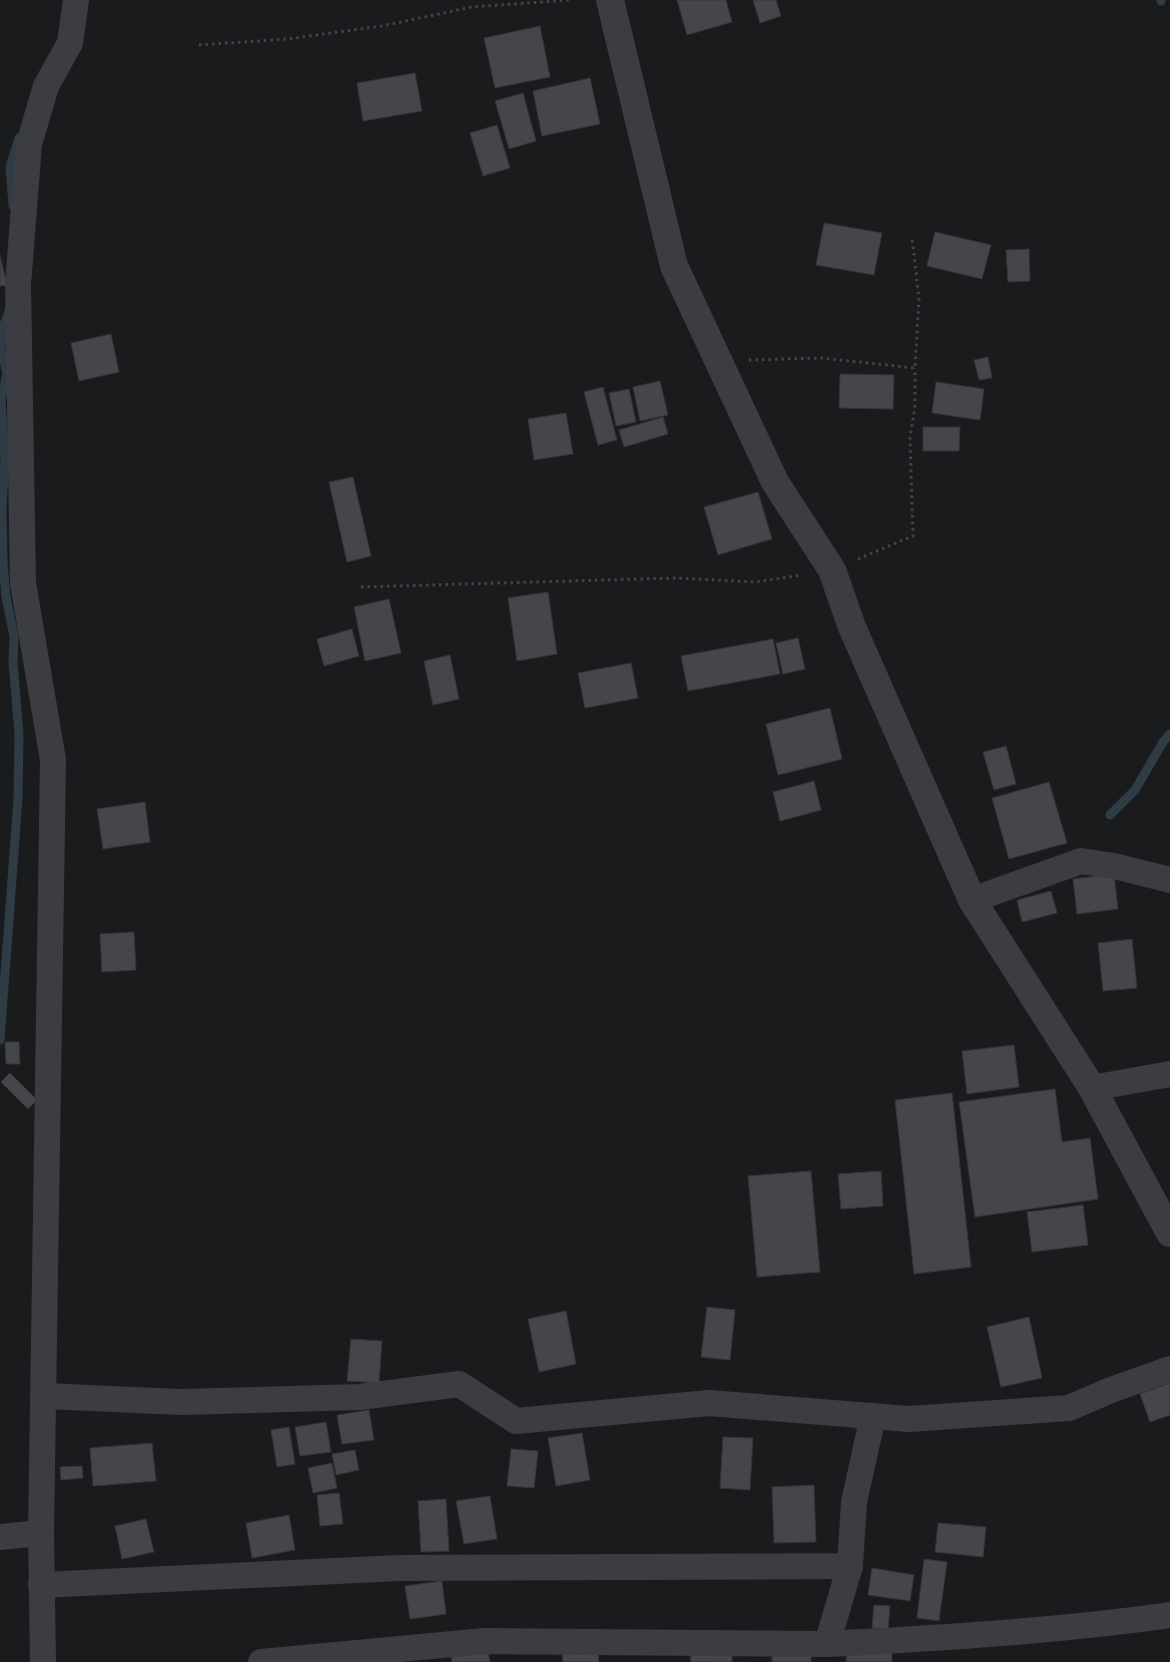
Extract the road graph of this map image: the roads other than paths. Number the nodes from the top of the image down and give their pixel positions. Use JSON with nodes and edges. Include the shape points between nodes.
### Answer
{"nodes":[{"id":1,"x":76,"y":0,"type":"edge"},
{"id":2,"x":610,"y":0,"type":"edge"},
{"id":3,"x":1170,"y":880,"type":"edge"},
{"id":4,"x":972,"y":900,"type":"junction"},
{"id":5,"x":1170,"y":1074,"type":"edge"},
{"id":6,"x":1092,"y":1088,"type":"junction"},
{"id":7,"x":1170,"y":1233,"type":"edge"},
{"id":8,"x":1170,"y":1369,"type":"edge"},
{"id":9,"x":44,"y":1396,"type":"junction"},
{"id":10,"x":873,"y":1416,"type":"junction"},
{"id":11,"x":42,"y":1533,"type":"junction"},
{"id":12,"x":0,"y":1537,"type":"edge"},
{"id":13,"x":850,"y":1566,"type":"junction"},
{"id":14,"x":41,"y":1586,"type":"junction"},
{"id":15,"x":1170,"y":1615,"type":"edge"},
{"id":16,"x":827,"y":1644,"type":"junction"},
{"id":17,"x":43,"y":1662,"type":"edge"},
{"id":18,"x":261,"y":1662,"type":"edge"}],
"edges":[{"from":1,"to":9,"type":"street","via":[[70,42],[46,86],[28,144],[18,284],[23,583],[53,760]]},
{"from":2,"to":4,"type":"street","via":[[674,266],[775,482],[832,570],[852,627]]},
{"from":3,"to":4,"type":"street","via":[[1081,861]]},
{"from":4,"to":6,"type":"street"},
{"from":5,"to":6,"type":"street"},
{"from":6,"to":7,"type":"street"},
{"from":8,"to":10,"type":"street","via":[[1069,1408],[909,1420]]},
{"from":9,"to":10,"type":"street","via":[[181,1402],[360,1397],[459,1384],[516,1421],[709,1402]]},
{"from":9,"to":11,"type":"street"},
{"from":10,"to":13,"type":"street","via":[[854,1502]]},
{"from":11,"to":12,"type":"street"},
{"from":11,"to":14,"type":"street"},
{"from":13,"to":14,"type":"street","via":[[400,1568]]},
{"from":13,"to":16,"type":"street"},
{"from":14,"to":17,"type":"street"},
{"from":15,"to":16,"type":"street","via":[[976,1636]]},
{"from":16,"to":18,"type":"street","via":[[485,1640]]}]}
